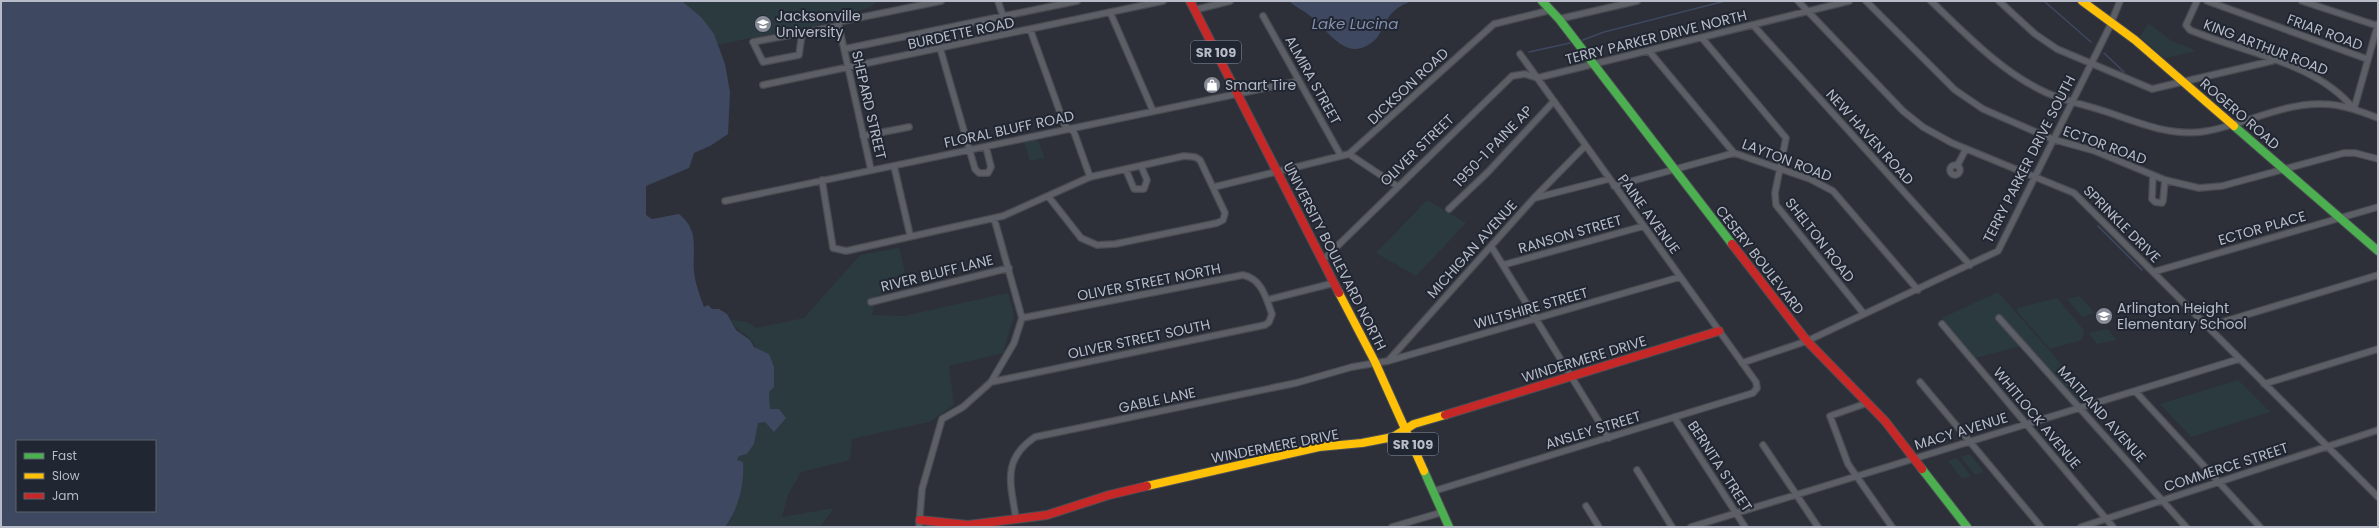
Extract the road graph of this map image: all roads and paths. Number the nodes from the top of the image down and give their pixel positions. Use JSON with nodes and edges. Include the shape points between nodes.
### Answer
{"nodes":[{"id":1,"x":940,"y":1,"type":"edge"},
{"id":2,"x":998,"y":1,"type":"edge"},
{"id":3,"x":1045,"y":1,"type":"edge"},
{"id":4,"x":1077,"y":1,"type":"edge"},
{"id":5,"x":1163,"y":1,"type":"edge"},
{"id":6,"x":1190,"y":1,"type":"edge"},
{"id":7,"x":1230,"y":1,"type":"edge"},
{"id":8,"x":1542,"y":1,"type":"edge"},
{"id":9,"x":1637,"y":1,"type":"edge"},
{"id":10,"x":1798,"y":1,"type":"edge"},
{"id":11,"x":1849,"y":1,"type":"edge"},
{"id":12,"x":1866,"y":1,"type":"edge"},
{"id":13,"x":1931,"y":1,"type":"edge"},
{"id":14,"x":1999,"y":1,"type":"edge"},
{"id":15,"x":2082,"y":1,"type":"edge"},
{"id":16,"x":2120,"y":1,"type":"edge"},
{"id":17,"x":2197,"y":1,"type":"edge"},
{"id":18,"x":2207,"y":1,"type":"edge"},
{"id":19,"x":2302,"y":1,"type":"edge"},
{"id":20,"x":1047,"y":7,"type":"junction"},
{"id":21,"x":1194,"y":10,"type":"junction"},
{"id":22,"x":1551,"y":10,"type":"junction"},
{"id":23,"x":1808,"y":11,"type":"junction"},
{"id":24,"x":1110,"y":12,"type":"junction"},
{"id":25,"x":1003,"y":16,"type":"junction"},
{"id":26,"x":1263,"y":16,"type":"dead end"},
{"id":27,"x":1559,"y":19,"type":"junction"},
{"id":28,"x":2111,"y":22,"type":"junction"},
{"id":29,"x":838,"y":24,"type":"junction"},
{"id":30,"x":1752,"y":25,"type":"junction"},
{"id":31,"x":2378,"y":25,"type":"edge"},
{"id":32,"x":1030,"y":29,"type":"junction"},
{"id":33,"x":802,"y":33,"type":"junction"},
{"id":34,"x":1702,"y":38,"type":"junction"},
{"id":35,"x":940,"y":48,"type":"junction"},
{"id":36,"x":844,"y":49,"type":"junction"},
{"id":37,"x":1649,"y":51,"type":"junction"},
{"id":38,"x":1520,"y":54,"type":"dead end"},
{"id":39,"x":2368,"y":59,"type":"junction"},
{"id":40,"x":2272,"y":61,"type":"junction"},
{"id":41,"x":1593,"y":64,"type":"junction"},
{"id":42,"x":2090,"y":64,"type":"junction"},
{"id":43,"x":848,"y":68,"type":"junction"},
{"id":44,"x":1537,"y":78,"type":"junction"},
{"id":45,"x":1298,"y":81,"type":"junction"},
{"id":46,"x":2184,"y":83,"type":"junction"},
{"id":47,"x":763,"y":85,"type":"dead end"},
{"id":48,"x":1238,"y":94,"type":"junction"},
{"id":49,"x":1554,"y":101,"type":"junction"},
{"id":50,"x":2070,"y":102,"type":"junction"},
{"id":51,"x":2354,"y":109,"type":"junction"},
{"id":52,"x":1153,"y":111,"type":"junction"},
{"id":53,"x":2378,"y":118,"type":"edge"},
{"id":54,"x":2232,"y":125,"type":"junction"},
{"id":55,"x":909,"y":127,"type":"dead end"},
{"id":56,"x":1070,"y":129,"type":"junction"},
{"id":57,"x":863,"y":136,"type":"junction"},
{"id":58,"x":2052,"y":139,"type":"junction"},
{"id":59,"x":986,"y":146,"type":"junction"},
{"id":60,"x":1585,"y":146,"type":"junction"},
{"id":61,"x":1966,"y":149,"type":"junction"},
{"id":62,"x":971,"y":150,"type":"junction"},
{"id":63,"x":1734,"y":153,"type":"junction"},
{"id":64,"x":1349,"y":154,"type":"junction"},
{"id":65,"x":1341,"y":156,"type":"junction"},
{"id":66,"x":2378,"y":159,"type":"edge"},
{"id":67,"x":894,"y":166,"type":"junction"},
{"id":68,"x":1141,"y":166,"type":"junction"},
{"id":69,"x":1957,"y":166,"type":"dead end"},
{"id":70,"x":2284,"y":169,"type":"junction"},
{"id":71,"x":871,"y":170,"type":"junction"},
{"id":72,"x":1126,"y":170,"type":"junction"},
{"id":73,"x":1674,"y":170,"type":"junction"},
{"id":74,"x":1781,"y":170,"type":"junction"},
{"id":75,"x":1277,"y":171,"type":"junction"},
{"id":76,"x":2153,"y":175,"type":"junction"},
{"id":77,"x":1090,"y":177,"type":"junction"},
{"id":78,"x":2034,"y":178,"type":"junction"},
{"id":79,"x":1609,"y":179,"type":"junction"},
{"id":80,"x":822,"y":180,"type":"junction"},
{"id":81,"x":2165,"y":180,"type":"junction"},
{"id":82,"x":1397,"y":186,"type":"junction"},
{"id":83,"x":1614,"y":186,"type":"junction"},
{"id":84,"x":1214,"y":187,"type":"junction"},
{"id":85,"x":1048,"y":196,"type":"junction"},
{"id":86,"x":1534,"y":198,"type":"junction"},
{"id":87,"x":725,"y":201,"type":"dead end"},
{"id":88,"x":2378,"y":207,"type":"edge"},
{"id":89,"x":1449,"y":209,"type":"dead end"},
{"id":90,"x":994,"y":218,"type":"junction"},
{"id":91,"x":2340,"y":218,"type":"junction"},
{"id":92,"x":1644,"y":226,"type":"junction"},
{"id":93,"x":910,"y":235,"type":"junction"},
{"id":94,"x":1491,"y":246,"type":"junction"},
{"id":95,"x":2378,"y":251,"type":"edge"},
{"id":96,"x":1322,"y":261,"type":"junction"},
{"id":97,"x":1970,"y":265,"type":"junction"},
{"id":98,"x":1503,"y":266,"type":"junction"},
{"id":99,"x":1009,"y":268,"type":"junction"},
{"id":100,"x":2153,"y":272,"type":"junction"},
{"id":101,"x":2378,"y":275,"type":"edge"},
{"id":102,"x":1680,"y":277,"type":"junction"},
{"id":103,"x":1334,"y":283,"type":"junction"},
{"id":104,"x":1918,"y":290,"type":"junction"},
{"id":105,"x":1267,"y":300,"type":"junction"},
{"id":106,"x":871,"y":302,"type":"dead end"},
{"id":107,"x":1864,"y":314,"type":"junction"},
{"id":108,"x":1022,"y":318,"type":"junction"},
{"id":109,"x":1999,"y":318,"type":"dead end"},
{"id":110,"x":1535,"y":320,"type":"junction"},
{"id":111,"x":1942,"y":324,"type":"dead end"},
{"id":112,"x":2206,"y":326,"type":"junction"},
{"id":113,"x":1718,"y":331,"type":"junction"},
{"id":114,"x":1807,"y":342,"type":"junction"},
{"id":115,"x":2378,"y":349,"type":"edge"},
{"id":116,"x":2238,"y":359,"type":"junction"},
{"id":117,"x":1388,"y":361,"type":"junction"},
{"id":118,"x":1375,"y":362,"type":"junction"},
{"id":119,"x":1742,"y":363,"type":"junction"},
{"id":120,"x":1571,"y":377,"type":"junction"},
{"id":121,"x":991,"y":382,"type":"junction"},
{"id":122,"x":1920,"y":382,"type":"dead end"},
{"id":123,"x":2264,"y":384,"type":"junction"},
{"id":124,"x":1757,"y":388,"type":"joint"},
{"id":125,"x":2135,"y":391,"type":"junction"},
{"id":126,"x":1867,"y":403,"type":"junction"},
{"id":127,"x":2081,"y":408,"type":"junction"},
{"id":128,"x":1674,"y":418,"type":"junction"},
{"id":129,"x":2026,"y":424,"type":"junction"},
{"id":130,"x":1406,"y":428,"type":"junction"},
{"id":131,"x":2378,"y":430,"type":"edge"},
{"id":132,"x":1609,"y":438,"type":"junction"},
{"id":133,"x":1971,"y":441,"type":"junction"},
{"id":134,"x":1763,"y":445,"type":"dead end"},
{"id":135,"x":2327,"y":446,"type":"junction"},
{"id":136,"x":1914,"y":458,"type":"junction"},
{"id":137,"x":1637,"y":470,"type":"dead end"},
{"id":138,"x":1856,"y":476,"type":"junction"},
{"id":139,"x":2219,"y":482,"type":"junction"},
{"id":140,"x":1434,"y":491,"type":"junction"},
{"id":141,"x":1796,"y":495,"type":"junction"},
{"id":142,"x":2378,"y":497,"type":"edge"},
{"id":143,"x":2163,"y":501,"type":"junction"},
{"id":144,"x":1586,"y":506,"type":"dead end"},
{"id":145,"x":1443,"y":512,"type":"junction"},
{"id":146,"x":1736,"y":513,"type":"junction"},
{"id":147,"x":1016,"y":519,"type":"junction"},
{"id":148,"x":2106,"y":519,"type":"junction"},
{"id":149,"x":919,"y":523,"type":"edge"},
{"id":150,"x":1392,"y":527,"type":"edge"},
{"id":151,"x":1449,"y":527,"type":"edge"},
{"id":152,"x":1600,"y":527,"type":"edge"},
{"id":153,"x":1672,"y":527,"type":"edge"},
{"id":154,"x":1691,"y":527,"type":"edge"},
{"id":155,"x":1745,"y":527,"type":"edge"},
{"id":156,"x":1818,"y":527,"type":"edge"},
{"id":157,"x":1892,"y":527,"type":"edge"},
{"id":158,"x":1967,"y":527,"type":"edge"},
{"id":159,"x":2041,"y":527,"type":"edge"},
{"id":160,"x":2081,"y":527,"type":"edge"},
{"id":161,"x":2113,"y":527,"type":"edge"},
{"id":162,"x":2186,"y":527,"type":"edge"},
{"id":163,"x":2260,"y":527,"type":"edge"}],
"edges":[{"from":1,"to":29,"type":"street"},
{"from":2,"to":25,"type":"street"},
{"from":3,"to":20,"type":"street"},
{"from":4,"to":20,"type":"street"},
{"from":5,"to":24,"type":"street","name":"BURDETTE ROAD"},
{"from":6,"to":21,"type":"main road","name":"UNIVERSITY BOULEVARD NORTH","number":"SR 109"},
{"from":7,"to":21,"type":"street"},
{"from":8,"to":22,"type":"main road","name":"CESERY BOULEVARD"},
{"from":9,"to":27,"type":"street"},
{"from":10,"to":23,"type":"street","name":"SPRINKLE DRIVE"},
{"from":11,"to":23,"type":"street","name":"TERRY PARKER DRIVE NORTH"},
{"from":12,"to":58,"type":"street","name":"ECTOR ROAD","via":[[1968,100],[2002,118]]},
{"from":13,"to":50,"type":"street","via":[[2002,67],[2031,86]]},
{"from":14,"to":42,"type":"street","via":[[2046,42]]},
{"from":15,"to":28,"type":"main road","name":"ROGERO ROAD"},
{"from":16,"to":28,"type":"street","name":"TERRY PARKER DRIVE SOUTH"},
{"from":17,"to":40,"type":"street","name":"KING ARTHUR ROAD","via":[[2186,25],[2188,29]]},
{"from":18,"to":39,"type":"street","name":"FRIAR ROAD"},
{"from":19,"to":31,"type":"street"},
{"from":20,"to":25,"type":"street"},
{"from":21,"to":48,"type":"main road","name":"UNIVERSITY BOULEVARD NORTH","number":"SR 109"},
{"from":22,"to":27,"type":"main road","name":"CESERY BOULEVARD"},
{"from":22,"to":64,"type":"street","name":"DICKSON ROAD","via":[[1494,24]]},
{"from":23,"to":30,"type":"street","name":"TERRY PARKER DRIVE NORTH"},
{"from":23,"to":61,"type":"street","name":"SPRINKLE DRIVE","via":[[1913,120],[1936,135]]},
{"from":24,"to":32,"type":"street","name":"BURDETTE ROAD"},
{"from":24,"to":52,"type":"street"},
{"from":25,"to":36,"type":"street"},
{"from":26,"to":45,"type":"street","name":"ALMIRA STREET"},
{"from":27,"to":41,"type":"main road","name":"CESERY BOULEVARD"},
{"from":28,"to":42,"type":"street","name":"TERRY PARKER DRIVE SOUTH"},
{"from":28,"to":46,"type":"main road","name":"ROGERO ROAD"},
{"from":29,"to":33,"type":"street"},
{"from":29,"to":36,"type":"street","name":"SHEPARD STREET"},
{"from":30,"to":34,"type":"street","name":"TERRY PARKER DRIVE NORTH"},
{"from":30,"to":97,"type":"street","name":"NEW HAVEN ROAD"},
{"from":31,"to":39,"type":"street"},
{"from":32,"to":35,"type":"street","name":"BURDETTE ROAD"},
{"from":32,"to":56,"type":"street","via":[[1065,126]]},
{"from":33,"to":33,"type":"street","via":[[766,39],[753,42],[763,62],[799,55]]},
{"from":34,"to":37,"type":"street","name":"TERRY PARKER DRIVE NORTH"},
{"from":34,"to":74,"type":"street","name":"SHELTON ROAD","via":[[1786,138]]},
{"from":35,"to":43,"type":"street","name":"BURDETTE ROAD"},
{"from":35,"to":62,"type":"street"},
{"from":36,"to":43,"type":"street","name":"SHEPARD STREET"},
{"from":37,"to":41,"type":"street","name":"TERRY PARKER DRIVE NORTH"},
{"from":37,"to":63,"type":"street","name":"LAYTON ROAD"},
{"from":38,"to":44,"type":"street","name":"PAINE AVENUE"},
{"from":39,"to":51,"type":"street"},
{"from":40,"to":46,"type":"street"},
{"from":40,"to":51,"type":"street","name":"KING ARTHUR ROAD","via":[[2324,81]]},
{"from":41,"to":44,"type":"street","name":"TERRY PARKER DRIVE NORTH"},
{"from":41,"to":73,"type":"main road","name":"CESERY BOULEVARD"},
{"from":42,"to":46,"type":"street","via":[[2152,89]]},
{"from":42,"to":50,"type":"street","name":"TERRY PARKER DRIVE SOUTH"},
{"from":43,"to":47,"type":"street","name":"BURDETTE ROAD"},
{"from":43,"to":57,"type":"street","name":"SHEPARD STREET"},
{"from":44,"to":49,"type":"street","name":"PAINE AVENUE"},
{"from":44,"to":82,"type":"street","name":"OLIVER STREET","via":[[1525,74],[1512,76]]},
{"from":45,"to":48,"type":"street","name":"FLORAL BLUFF ROAD"},
{"from":45,"to":65,"type":"street","name":"ALMIRA STREET"},
{"from":46,"to":54,"type":"main road","name":"ROGERO ROAD"},
{"from":48,"to":52,"type":"street","name":"FLORAL BLUFF ROAD"},
{"from":48,"to":75,"type":"main road","name":"UNIVERSITY BOULEVARD NORTH","number":"SR 109"},
{"from":49,"to":60,"type":"street","name":"PAINE AVENUE"},
{"from":49,"to":89,"type":"street","name":"1950-1 PAINE AP","via":[[1488,172]]},
{"from":50,"to":54,"type":"street","via":[[2149,127],[2176,132],[2206,131]]},
{"from":50,"to":58,"type":"street","name":"TERRY PARKER DRIVE SOUTH"},
{"from":51,"to":53,"type":"street","name":"KING ARTHUR ROAD"},
{"from":51,"to":54,"type":"street","via":[[2323,104],[2305,106]]},
{"from":52,"to":56,"type":"street","name":"FLORAL BLUFF ROAD"},
{"from":54,"to":70,"type":"main road","name":"ROGERO ROAD"},
{"from":55,"to":57,"type":"street"},
{"from":56,"to":59,"type":"street","name":"FLORAL BLUFF ROAD"},
{"from":56,"to":77,"type":"street","via":[[1074,132]]},
{"from":57,"to":71,"type":"street","name":"SHEPARD STREET"},
{"from":58,"to":76,"type":"street","name":"ECTOR ROAD","via":[[2095,151]]},
{"from":58,"to":78,"type":"street","name":"TERRY PARKER DRIVE SOUTH"},
{"from":59,"to":62,"type":"street","name":"FLORAL BLUFF ROAD"},
{"from":59,"to":62,"type":"street","via":[[991,167],[986,173],[979,173],[975,169]]},
{"from":60,"to":79,"type":"street","name":"PAINE AVENUE"},
{"from":60,"to":86,"type":"street","name":"MICHIGAN AVENUE"},
{"from":61,"to":69,"type":"street"},
{"from":61,"to":78,"type":"street","name":"SPRINKLE DRIVE"},
{"from":62,"to":67,"type":"street","name":"FLORAL BLUFF ROAD"},
{"from":63,"to":73,"type":"street"},
{"from":63,"to":74,"type":"street","name":"LAYTON ROAD"},
{"from":64,"to":65,"type":"street","name":"DICKSON ROAD"},
{"from":64,"to":82,"type":"street"},
{"from":65,"to":75,"type":"street","name":"DICKSON ROAD"},
{"from":66,"to":70,"type":"street","name":"ECTOR ROAD","via":[[2350,152]]},
{"from":67,"to":71,"type":"street","name":"FLORAL BLUFF ROAD"},
{"from":67,"to":93,"type":"street"},
{"from":68,"to":72,"type":"street"},
{"from":68,"to":72,"type":"street","via":[[1148,185],[1144,189],[1134,189]]},
{"from":68,"to":84,"type":"street","via":[[1184,156],[1195,157],[1200,160]]},
{"from":70,"to":81,"type":"street","name":"ECTOR ROAD","via":[[2211,188],[2187,186]]},
{"from":70,"to":91,"type":"main road","name":"ROGERO ROAD"},
{"from":71,"to":80,"type":"street","name":"FLORAL BLUFF ROAD"},
{"from":72,"to":77,"type":"street"},
{"from":73,"to":83,"type":"street"},
{"from":73,"to":114,"type":"main road","name":"CESERY BOULEVARD"},
{"from":74,"to":104,"type":"street","name":"LAYTON ROAD","via":[[1818,182],[1833,191]]},
{"from":74,"to":107,"type":"street","name":"SHELTON ROAD","via":[[1774,193],[1776,205]]},
{"from":75,"to":84,"type":"street","name":"DICKSON ROAD"},
{"from":75,"to":96,"type":"main road","name":"UNIVERSITY BOULEVARD NORTH","number":"SR 109"},
{"from":76,"to":81,"type":"street","name":"ECTOR ROAD"},
{"from":76,"to":81,"type":"street","via":[[2152,198],[2155,202],[2163,202]]},
{"from":77,"to":85,"type":"street"},
{"from":78,"to":97,"type":"street","name":"TERRY PARKER DRIVE SOUTH","via":[[1998,251]]},
{"from":78,"to":100,"type":"street","name":"SPRINKLE DRIVE","via":[[2074,193]]},
{"from":79,"to":83,"type":"street","name":"PAINE AVENUE"},
{"from":79,"to":86,"type":"street"},
{"from":80,"to":87,"type":"street","name":"FLORAL BLUFF ROAD"},
{"from":80,"to":93,"type":"street","via":[[833,248],[846,251]]},
{"from":82,"to":96,"type":"street","name":"OLIVER STREET"},
{"from":83,"to":92,"type":"street","name":"PAINE AVENUE"},
{"from":84,"to":85,"type":"street","via":[[1225,213],[1223,220],[1106,245],[1097,245],[1080,238]]},
{"from":85,"to":90,"type":"street"},
{"from":86,"to":94,"type":"street","name":"MICHIGAN AVENUE"},
{"from":88,"to":91,"type":"street","name":"ECTOR PLACE"},
{"from":90,"to":93,"type":"street"},
{"from":90,"to":99,"type":"street"},
{"from":91,"to":95,"type":"main road","name":"ROGERO ROAD"},
{"from":91,"to":100,"type":"street","name":"ECTOR PLACE"},
{"from":92,"to":98,"type":"street","name":"RANSON STREET"},
{"from":92,"to":102,"type":"street","name":"PAINE AVENUE"},
{"from":94,"to":98,"type":"street"},
{"from":94,"to":117,"type":"street","name":"MICHIGAN AVENUE"},
{"from":96,"to":103,"type":"main road","name":"UNIVERSITY BOULEVARD NORTH","number":"SR 109"},
{"from":97,"to":104,"type":"street","name":"TERRY PARKER DRIVE SOUTH"},
{"from":98,"to":110,"type":"street"},
{"from":99,"to":106,"type":"street","name":"RIVER BLUFF LANE"},
{"from":99,"to":108,"type":"street"},
{"from":100,"to":112,"type":"street","name":"SPRINKLE DRIVE"},
{"from":101,"to":112,"type":"street"},
{"from":102,"to":110,"type":"street","name":"WILTSHIRE STREET"},
{"from":102,"to":113,"type":"street","name":"PAINE AVENUE"},
{"from":103,"to":105,"type":"street"},
{"from":103,"to":118,"type":"main road","name":"UNIVERSITY BOULEVARD NORTH","number":"SR 109"},
{"from":104,"to":107,"type":"street","name":"TERRY PARKER DRIVE SOUTH"},
{"from":105,"to":108,"type":"street","name":"OLIVER STREET NORTH","via":[[1254,278],[1243,275]]},
{"from":105,"to":121,"type":"street","name":"OLIVER STREET SOUTH","via":[[1272,319],[1265,325]]},
{"from":107,"to":114,"type":"street","name":"TERRY PARKER DRIVE SOUTH"},
{"from":108,"to":121,"type":"street","via":[[1014,343]]},
{"from":109,"to":127,"type":"street","name":"MAITLAND AVENUE"},
{"from":110,"to":117,"type":"street","name":"WILTSHIRE STREET"},
{"from":110,"to":120,"type":"street"},
{"from":111,"to":129,"type":"street","name":"WHITLOCK AVENUE"},
{"from":112,"to":116,"type":"street","name":"SPRINKLE DRIVE"},
{"from":113,"to":119,"type":"street","name":"PAINE AVENUE"},
{"from":113,"to":120,"type":"main road","name":"WINDERMERE DRIVE"},
{"from":114,"to":119,"type":"street","name":"TERRY PARKER DRIVE SOUTH"},
{"from":114,"to":126,"type":"main road","name":"CESERY BOULEVARD"},
{"from":115,"to":123,"type":"street"},
{"from":116,"to":123,"type":"street","name":"SPRINKLE DRIVE"},
{"from":116,"to":125,"type":"street","name":"MACY AVENUE"},
{"from":117,"to":118,"type":"street"},
{"from":118,"to":130,"type":"main road","name":"UNIVERSITY BOULEVARD NORTH","number":"SR 109"},
{"from":118,"to":147,"type":"street","name":"GABLE LANE","via":[[1296,383],[1035,437],[1017,450],[1009,469]]},
{"from":119,"to":124,"type":"street","name":"PAINE AVENUE","via":[[1756,382]]},
{"from":120,"to":130,"type":"main road","name":"WINDERMERE DRIVE"},
{"from":120,"to":132,"type":"street"},
{"from":121,"to":149,"type":"street","via":[[963,407],[942,419],[922,489]]},
{"from":122,"to":133,"type":"street","via":[[1944,413]]},
{"from":123,"to":135,"type":"street","name":"SPRINKLE DRIVE"},
{"from":124,"to":128,"type":"street","name":"ANSLEY STREET","via":[[1753,393]]},
{"from":125,"to":127,"type":"street","name":"MACY AVENUE"},
{"from":125,"to":139,"type":"street"},
{"from":126,"to":136,"type":"main road","name":"CESERY BOULEVARD"},
{"from":126,"to":138,"type":"street","via":[[1830,416],[1848,464]]},
{"from":127,"to":129,"type":"street","name":"MACY AVENUE"},
{"from":127,"to":143,"type":"street","name":"MAITLAND AVENUE"},
{"from":128,"to":132,"type":"street","name":"ANSLEY STREET"},
{"from":128,"to":146,"type":"street","name":"BERNITA STREET"},
{"from":129,"to":133,"type":"street","name":"MACY AVENUE"},
{"from":129,"to":148,"type":"street","name":"WHITLOCK AVENUE"},
{"from":130,"to":140,"type":"main road","name":"UNIVERSITY BOULEVARD NORTH","number":"SR 109"},
{"from":130,"to":147,"type":"main road","name":"WINDERMERE DRIVE","via":[[1393,437],[1319,447],[1109,495],[1046,515]]},
{"from":131,"to":135,"type":"street","name":"COMMERCE STREET"},
{"from":132,"to":140,"type":"street","name":"ANSLEY STREET"},
{"from":133,"to":136,"type":"street","name":"MACY AVENUE"},
{"from":133,"to":159,"type":"street"},
{"from":134,"to":141,"type":"street"},
{"from":135,"to":139,"type":"street","name":"COMMERCE STREET"},
{"from":135,"to":142,"type":"street","name":"SPRINKLE DRIVE"},
{"from":136,"to":138,"type":"street","name":"MACY AVENUE"},
{"from":136,"to":158,"type":"main road","name":"CESERY BOULEVARD"},
{"from":137,"to":153,"type":"street"},
{"from":138,"to":141,"type":"street","name":"MACY AVENUE"},
{"from":138,"to":157,"type":"street"},
{"from":139,"to":143,"type":"street","name":"COMMERCE STREET"},
{"from":139,"to":163,"type":"street"},
{"from":140,"to":145,"type":"main road","name":"UNIVERSITY BOULEVARD NORTH","number":"SR 109"},
{"from":141,"to":146,"type":"street","name":"MACY AVENUE"},
{"from":141,"to":156,"type":"street"},
{"from":143,"to":148,"type":"street","name":"COMMERCE STREET"},
{"from":143,"to":162,"type":"street","name":"MAITLAND AVENUE"},
{"from":144,"to":152,"type":"street"},
{"from":145,"to":150,"type":"street"},
{"from":145,"to":151,"type":"main road","name":"UNIVERSITY BOULEVARD NORTH","number":"SR 109"},
{"from":146,"to":154,"type":"street","name":"MACY AVENUE"},
{"from":146,"to":155,"type":"street","name":"BERNITA STREET"},
{"from":147,"to":149,"type":"main road","name":"WINDERMERE DRIVE","via":[[968,525]]},
{"from":148,"to":160,"type":"street","name":"COMMERCE STREET"},
{"from":148,"to":161,"type":"street","name":"WHITLOCK AVENUE"}]}
